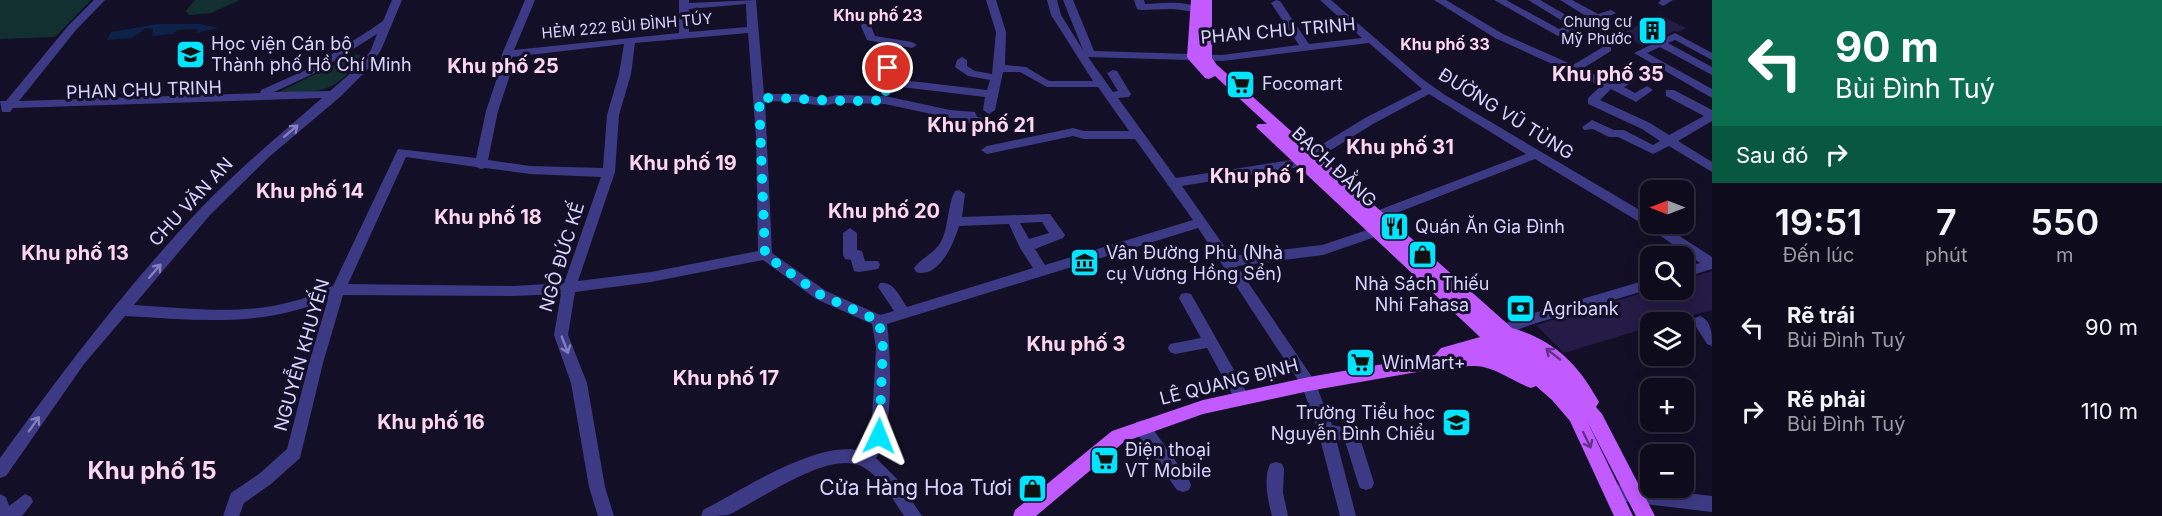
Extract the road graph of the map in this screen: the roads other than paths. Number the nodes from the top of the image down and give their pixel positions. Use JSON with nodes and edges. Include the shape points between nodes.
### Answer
{"nodes":[{"id":1,"x":100,"y":0,"type":"edge"},
{"id":2,"x":397,"y":0,"type":"edge"},
{"id":3,"x":530,"y":0,"type":"edge"},
{"id":4,"x":1052,"y":0,"type":"edge"},
{"id":5,"x":1069,"y":0,"type":"edge"},
{"id":6,"x":1074,"y":0,"type":"edge"},
{"id":7,"x":1139,"y":0,"type":"edge"},
{"id":8,"x":1206,"y":0,"type":"edge"},
{"id":9,"x":1325,"y":0,"type":"edge"},
{"id":10,"x":1439,"y":0,"type":"edge"},
{"id":11,"x":1499,"y":0,"type":"edge"},
{"id":12,"x":1533,"y":0,"type":"edge"},
{"id":13,"x":1565,"y":0,"type":"edge"},
{"id":14,"x":751,"y":1,"type":"edge"},
{"id":15,"x":992,"y":1,"type":"edge"},
{"id":16,"x":684,"y":3,"type":"edge"},
{"id":17,"x":1172,"y":3,"type":"edge"},
{"id":18,"x":1276,"y":3,"type":"dead end"},
{"id":19,"x":1197,"y":5,"type":"edge"},
{"id":20,"x":1611,"y":13,"type":"dead end"},
{"id":21,"x":1598,"y":19,"type":"junction"},
{"id":22,"x":388,"y":22,"type":"junction"},
{"id":23,"x":866,"y":26,"type":"dead end"},
{"id":24,"x":1579,"y":27,"type":"junction"},
{"id":25,"x":751,"y":30,"type":"junction"},
{"id":26,"x":684,"y":37,"type":"junction"},
{"id":27,"x":1371,"y":40,"type":"junction"},
{"id":28,"x":630,"y":42,"type":"junction"},
{"id":29,"x":897,"y":42,"type":"junction"},
{"id":30,"x":1660,"y":43,"type":"junction"},
{"id":31,"x":912,"y":45,"type":"dead end"},
{"id":32,"x":1306,"y":48,"type":"junction"},
{"id":33,"x":1607,"y":49,"type":"dead end"},
{"id":34,"x":507,"y":54,"type":"junction"},
{"id":35,"x":1085,"y":54,"type":"junction"},
{"id":36,"x":1199,"y":57,"type":"junction"},
{"id":37,"x":1712,"y":57,"type":"edge"},
{"id":38,"x":962,"y":60,"type":"dead end"},
{"id":39,"x":1574,"y":69,"type":"junction"},
{"id":40,"x":1712,"y":72,"type":"edge"},
{"id":41,"x":998,"y":73,"type":"junction"},
{"id":42,"x":1113,"y":73,"type":"dead end"},
{"id":43,"x":1630,"y":79,"type":"dead end"},
{"id":44,"x":889,"y":82,"type":"junction"},
{"id":45,"x":1101,"y":84,"type":"junction"},
{"id":46,"x":1612,"y":86,"type":"junction"},
{"id":47,"x":1430,"y":89,"type":"junction"},
{"id":48,"x":1647,"y":90,"type":"dead end"},
{"id":49,"x":992,"y":93,"type":"junction"},
{"id":50,"x":1670,"y":93,"type":"dead end"},
{"id":51,"x":1711,"y":93,"type":"edge"},
{"id":52,"x":1109,"y":96,"type":"junction"},
{"id":53,"x":243,"y":97,"type":"junction"},
{"id":54,"x":331,"y":98,"type":"junction"},
{"id":55,"x":759,"y":98,"type":"junction"},
{"id":56,"x":885,"y":100,"type":"junction"},
{"id":57,"x":161,"y":103,"type":"junction"},
{"id":58,"x":3,"y":109,"type":"edge"},
{"id":59,"x":989,"y":110,"type":"dead end"},
{"id":60,"x":1712,"y":116,"type":"edge"},
{"id":61,"x":987,"y":123,"type":"dead end"},
{"id":62,"x":1588,"y":128,"type":"dead end"},
{"id":63,"x":1137,"y":135,"type":"junction"},
{"id":64,"x":1671,"y":141,"type":"junction"},
{"id":65,"x":987,"y":150,"type":"dead end"},
{"id":66,"x":1534,"y":155,"type":"junction"},
{"id":67,"x":1307,"y":161,"type":"junction"},
{"id":68,"x":481,"y":165,"type":"junction"},
{"id":69,"x":1712,"y":168,"type":"edge"},
{"id":70,"x":609,"y":171,"type":"junction"},
{"id":71,"x":1173,"y":183,"type":"junction"},
{"id":72,"x":959,"y":194,"type":"dead end"},
{"id":73,"x":1640,"y":217,"type":"edge"},
{"id":74,"x":954,"y":222,"type":"junction"},
{"id":75,"x":1201,"y":222,"type":"junction"},
{"id":76,"x":1376,"y":224,"type":"junction"},
{"id":77,"x":1015,"y":225,"type":"dead end"},
{"id":78,"x":850,"y":233,"type":"dead end"},
{"id":79,"x":1667,"y":234,"type":"edge"},
{"id":80,"x":1027,"y":248,"type":"junction"},
{"id":81,"x":765,"y":255,"type":"junction"},
{"id":82,"x":1227,"y":262,"type":"junction"},
{"id":83,"x":1712,"y":264,"type":"edge"},
{"id":84,"x":873,"y":265,"type":"dead end"},
{"id":85,"x":921,"y":268,"type":"dead end"},
{"id":86,"x":1694,"y":270,"type":"edge"},
{"id":87,"x":1042,"y":271,"type":"junction"},
{"id":88,"x":885,"y":287,"type":"dead end"},
{"id":89,"x":1640,"y":287,"type":"edge"},
{"id":90,"x":569,"y":288,"type":"junction"},
{"id":91,"x":338,"y":290,"type":"junction"},
{"id":92,"x":1186,"y":298,"type":"dead end"},
{"id":93,"x":122,"y":310,"type":"junction"},
{"id":94,"x":903,"y":312,"type":"junction"},
{"id":95,"x":879,"y":321,"type":"junction"},
{"id":96,"x":1700,"y":322,"type":"dead end"},
{"id":97,"x":1712,"y":340,"type":"edge"},
{"id":98,"x":1210,"y":342,"type":"junction"},
{"id":99,"x":1507,"y":342,"type":"junction"},
{"id":100,"x":1174,"y":348,"type":"dead end"},
{"id":101,"x":1476,"y":359,"type":"junction"},
{"id":102,"x":1440,"y":361,"type":"junction"},
{"id":103,"x":1309,"y":384,"type":"junction"},
{"id":104,"x":1242,"y":398,"type":"junction"},
{"id":105,"x":1576,"y":416,"type":"junction"},
{"id":106,"x":1142,"y":427,"type":"junction"},
{"id":107,"x":1326,"y":430,"type":"junction"},
{"id":108,"x":866,"y":458,"type":"junction"},
{"id":109,"x":1276,"y":469,"type":"dead end"},
{"id":110,"x":0,"y":471,"type":"edge"},
{"id":111,"x":1366,"y":483,"type":"dead end"},
{"id":112,"x":1183,"y":485,"type":"dead end"},
{"id":113,"x":1612,"y":492,"type":"junction"},
{"id":114,"x":1635,"y":494,"type":"junction"},
{"id":115,"x":0,"y":502,"type":"edge"},
{"id":116,"x":26,"y":502,"type":"dead end"},
{"id":117,"x":1712,"y":504,"type":"edge"},
{"id":118,"x":2,"y":516,"type":"edge"},
{"id":119,"x":10,"y":516,"type":"edge"},
{"id":120,"x":231,"y":516,"type":"edge"},
{"id":121,"x":606,"y":516,"type":"edge"},
{"id":122,"x":709,"y":516,"type":"edge"},
{"id":123,"x":914,"y":516,"type":"edge"},
{"id":124,"x":1022,"y":516,"type":"edge"},
{"id":125,"x":1280,"y":516,"type":"edge"},
{"id":126,"x":1348,"y":516,"type":"edge"},
{"id":127,"x":1624,"y":516,"type":"edge"},
{"id":128,"x":1646,"y":516,"type":"edge"}],
"edges":[{"from":1,"to":58,"type":"street"},
{"from":2,"to":22,"type":"street","name":"CHU VĂN AN"},
{"from":3,"to":34,"type":"street"},
{"from":4,"to":35,"type":"street","via":[[1056,15]]},
{"from":5,"to":6,"type":"street"},
{"from":5,"to":35,"type":"street"},
{"from":7,"to":17,"type":"street","via":[[1141,6]]},
{"from":8,"to":36,"type":"main road"},
{"from":9,"to":27,"type":"street","name":"ĐƯỜNG VŨ TÙNG"},
{"from":10,"to":39,"type":"street","via":[[1499,36]]},
{"from":11,"to":24,"type":"street","via":[[1558,33]]},
{"from":12,"to":24,"type":"street"},
{"from":13,"to":21,"type":"street"},
{"from":14,"to":16,"type":"street"},
{"from":14,"to":25,"type":"street"},
{"from":15,"to":41,"type":"street","via":[[1001,32]]},
{"from":16,"to":26,"type":"street"},
{"from":17,"to":19,"type":"street"},
{"from":18,"to":32,"type":"street"},
{"from":19,"to":36,"type":"main road"},
{"from":20,"to":21,"type":"street"},
{"from":21,"to":24,"type":"street"},
{"from":22,"to":53,"type":"street","name":"PHAN CHU TRINH","via":[[313,71],[284,85]]},
{"from":22,"to":54,"type":"street","name":"CHU VĂN AN","via":[[363,68]]},
{"from":23,"to":29,"type":"street","via":[[872,38]]},
{"from":25,"to":26,"type":"street","name":"HẺM 222 BÙI ĐÌNH TÚY"},
{"from":25,"to":55,"type":"street"},
{"from":26,"to":28,"type":"street","name":"HẺM 222 BÙI ĐÌNH TÚY"},
{"from":27,"to":32,"type":"street","name":"PHAN CHU TRINH"},
{"from":27,"to":47,"type":"street","name":"ĐƯỜNG VŨ TÙNG"},
{"from":28,"to":34,"type":"street","name":"HẺM 222 BÙI ĐÌNH TÚY","via":[[577,44]]},
{"from":28,"to":70,"type":"street","name":"NGÔ ĐỨC KẾ","via":[[614,115]]},
{"from":29,"to":31,"type":"street"},
{"from":29,"to":44,"type":"street","via":[[888,68]]},
{"from":30,"to":37,"type":"street","via":[[1675,36]]},
{"from":30,"to":40,"type":"street"},
{"from":30,"to":51,"type":"street","via":[[1639,53]]},
{"from":32,"to":36,"type":"street","name":"PHAN CHU TRINH"},
{"from":33,"to":39,"type":"street"},
{"from":34,"to":68,"type":"street"},
{"from":35,"to":36,"type":"street","name":"PHAN CHU TRINH"},
{"from":35,"to":45,"type":"street"},
{"from":36,"to":67,"type":"main road","name":"BẠCH ĐẰNG","via":[[1202,69]]},
{"from":38,"to":41,"type":"street","via":[[961,67],[972,74]]},
{"from":39,"to":46,"type":"street"},
{"from":41,"to":45,"type":"street","via":[[1022,69],[1047,84]]},
{"from":41,"to":49,"type":"street"},
{"from":42,"to":52,"type":"street","via":[[1125,94]]},
{"from":43,"to":46,"type":"street"},
{"from":44,"to":49,"type":"street"},
{"from":44,"to":56,"type":"street"},
{"from":45,"to":52,"type":"street"},
{"from":46,"to":48,"type":"street","via":[[1636,98]]},
{"from":46,"to":64,"type":"street","via":[[1592,101]]},
{"from":47,"to":66,"type":"street","name":"ĐƯỜNG VŨ TÙNG"},
{"from":47,"to":67,"type":"street","via":[[1369,121]]},
{"from":49,"to":59,"type":"street"},
{"from":50,"to":60,"type":"street"},
{"from":52,"to":63,"type":"street"},
{"from":53,"to":54,"type":"street","name":"PHAN CHU TRINH"},
{"from":53,"to":57,"type":"street","name":"PHAN CHU TRINH"},
{"from":54,"to":57,"type":"street","name":"PHAN CHU TRINH"},
{"from":93,"to":54,"type":"street","name":"CHU VĂN AN","one_way":true,"via":[[206,211]]},
{"from":55,"to":56,"type":"street"},
{"from":55,"to":81,"type":"street"},
{"from":56,"to":61,"type":"street","via":[[971,115],[972,120]]},
{"from":57,"to":58,"type":"street","name":"PHAN CHU TRINH"},
{"from":60,"to":64,"type":"street"},
{"from":62,"to":64,"type":"street","via":[[1592,124],[1612,134],[1620,133],[1653,150]]},
{"from":63,"to":65,"type":"street","via":[[1073,132]]},
{"from":63,"to":71,"type":"street"},
{"from":64,"to":69,"type":"street"},
{"from":66,"to":73,"type":"street","name":"ĐƯỜNG VŨ TÙNG"},
{"from":66,"to":76,"type":"street"},
{"from":67,"to":71,"type":"street"},
{"from":67,"to":76,"type":"main road","name":"BẠCH ĐẰNG"},
{"from":68,"to":70,"type":"street"},
{"from":68,"to":91,"type":"street","name":"NGUYỄN KHUYẾN","via":[[402,152]]},
{"from":70,"to":90,"type":"street","name":"NGÔ ĐỨC KẾ"},
{"from":71,"to":75,"type":"street"},
{"from":72,"to":74,"type":"street"},
{"from":74,"to":80,"type":"street","via":[[1045,217],[1058,235]]},
{"from":74,"to":85,"type":"street","via":[[938,259]]},
{"from":75,"to":82,"type":"street"},
{"from":75,"to":87,"type":"street"},
{"from":76,"to":82,"type":"street","via":[[1323,250]]},
{"from":76,"to":99,"type":"main road","name":"BẠCH ĐẰNG"},
{"from":77,"to":80,"type":"street"},
{"from":78,"to":84,"type":"street","via":[[850,255],[857,255],[859,267]]},
{"from":79,"to":83,"type":"street","name":"ĐƯỜNG VŨ TÙNG"},
{"from":80,"to":87,"type":"street"},
{"from":81,"to":90,"type":"street","via":[[684,273]]},
{"from":81,"to":95,"type":"street","via":[[821,295]]},
{"from":82,"to":103,"type":"street"},
{"from":83,"to":86,"type":"street"},
{"from":87,"to":94,"type":"street"},
{"from":88,"to":94,"type":"street"},
{"from":89,"to":99,"type":"street","via":[[1511,327]]},
{"from":90,"to":91,"type":"street"},
{"from":90,"to":121,"type":"street","name":"NGÔ ĐỨC KẾ","one_way":true,"via":[[561,335],[579,383],[597,487]]},
{"from":91,"to":93,"type":"street","via":[[294,307],[253,312],[205,315]]},
{"from":91,"to":120,"type":"street","name":"NGUYỄN KHUYẾN","via":[[294,453],[237,498]]},
{"from":92,"to":98,"type":"street"},
{"from":110,"to":93,"type":"street","name":"CHU VĂN AN","one_way":true,"via":[[79,360]]},
{"from":94,"to":95,"type":"street"},
{"from":95,"to":108,"type":"street","via":[[883,348],[879,436],[876,447]]},
{"from":96,"to":97,"type":"street"},
{"from":98,"to":100,"type":"street"},
{"from":98,"to":104,"type":"street"},
{"from":99,"to":101,"type":"main road","name":"LÊ QUANG ĐỊNH"},
{"from":99,"to":102,"type":"main road","name":"LÊ QUANG ĐỊNH","via":[[1447,353]]},
{"from":99,"to":105,"type":"main road"},
{"from":114,"to":99,"type":"main road","one_way":true,"via":[[1596,419],[1576,395]]},
{"from":101,"to":102,"type":"main road","name":"LÊ QUANG ĐỊNH"},
{"from":101,"to":105,"type":"main road","via":[[1518,373]]},
{"from":102,"to":103,"type":"main road","name":"LÊ QUANG ĐỊNH"},
{"from":103,"to":104,"type":"main road","name":"LÊ QUANG ĐỊNH"},
{"from":103,"to":107,"type":"street"},
{"from":104,"to":106,"type":"main road","name":"LÊ QUANG ĐỊNH"},
{"from":105,"to":113,"type":"main road","one_way":true},
{"from":106,"to":112,"type":"street"},
{"from":106,"to":124,"type":"main road","name":"LÊ QUANG ĐỊNH","via":[[1118,436]]},
{"from":107,"to":111,"type":"street","via":[[1351,435]]},
{"from":107,"to":126,"type":"street"},
{"from":108,"to":122,"type":"street","via":[[847,456],[818,461]]},
{"from":108,"to":123,"type":"street"},
{"from":109,"to":125,"type":"street","via":[[1275,493]]},
{"from":113,"to":114,"type":"street"},
{"from":113,"to":127,"type":"main road"},
{"from":114,"to":117,"type":"street"},
{"from":114,"to":128,"type":"main road"},
{"from":115,"to":118,"type":"street"},
{"from":116,"to":119,"type":"street"}]}
